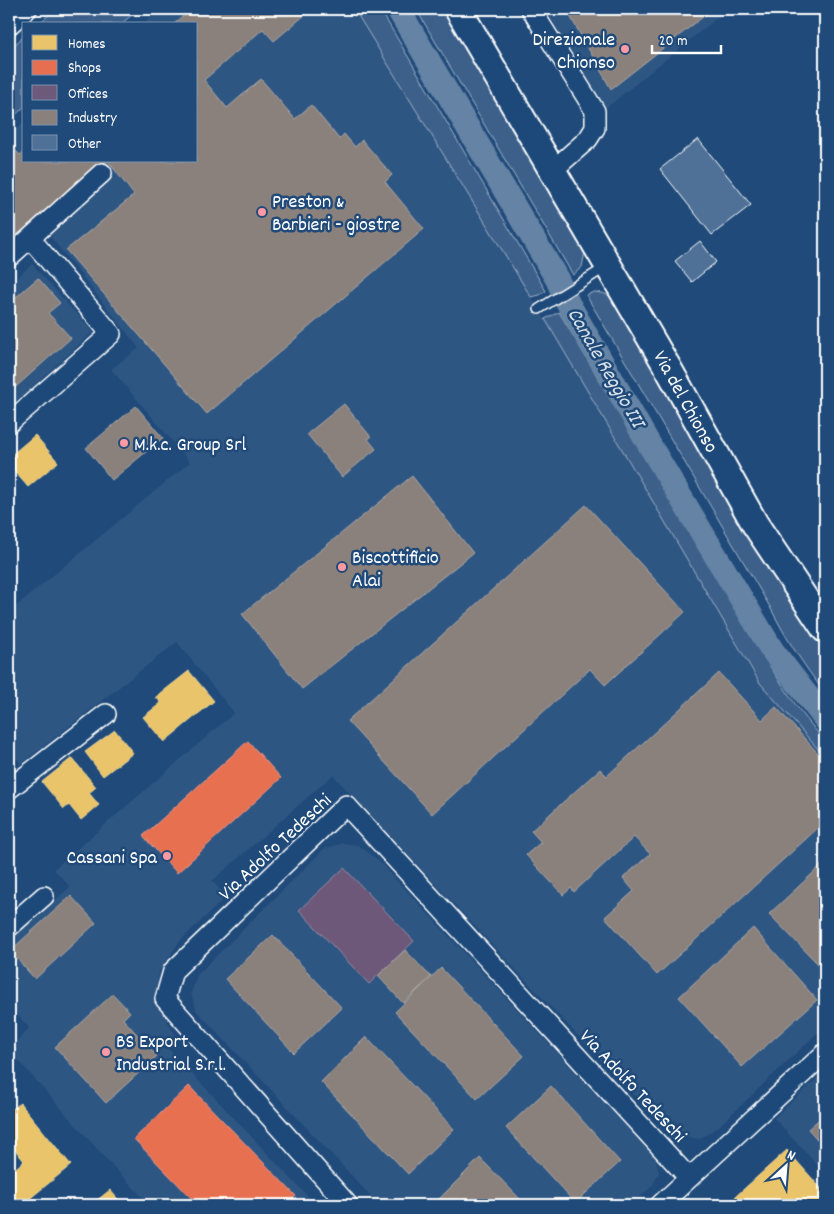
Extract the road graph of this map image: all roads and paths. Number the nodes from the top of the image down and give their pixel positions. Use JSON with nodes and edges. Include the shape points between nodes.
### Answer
{"nodes":[{"id":1,"x":28,"y":9,"type":"edge"},
{"id":2,"x":458,"y":9,"type":"edge"},
{"id":3,"x":531,"y":9,"type":"edge"},
{"id":4,"x":9,"y":25,"type":"edge"},
{"id":5,"x":553,"y":170,"type":"junction"},
{"id":6,"x":102,"y":173,"type":"dead end"},
{"id":7,"x":30,"y":238,"type":"junction"},
{"id":8,"x":9,"y":257,"type":"edge"},
{"id":9,"x":608,"y":265,"type":"junction"},
{"id":10,"x":539,"y":309,"type":"dead end"},
{"id":11,"x":9,"y":423,"type":"edge"},
{"id":12,"x":825,"y":629,"type":"edge"},
{"id":13,"x":106,"y":714,"type":"dead end"},
{"id":14,"x":9,"y":789,"type":"edge"},
{"id":15,"x":44,"y":896,"type":"dead end"},
{"id":16,"x":9,"y":927,"type":"edge"},
{"id":17,"x":825,"y":1053,"type":"edge"},
{"id":18,"x":689,"y":1178,"type":"junction"},
{"id":19,"x":348,"y":1205,"type":"edge"},
{"id":20,"x":660,"y":1205,"type":"edge"}],
"edges":[{"from":1,"to":4,"type":"street"},
{"from":2,"to":5,"type":"main road","name":"Via del Chionso"},
{"from":3,"to":5,"type":"street","via":[[595,111],[595,128],[588,139]]},
{"from":5,"to":9,"type":"main road","name":"Via del Chionso"},
{"from":6,"to":7,"type":"street"},
{"from":7,"to":8,"type":"street"},
{"from":7,"to":11,"type":"street","via":[[111,334]]},
{"from":9,"to":10,"type":"lane"},
{"from":9,"to":12,"type":"main road","name":"Via del Chionso","via":[[755,524]]},
{"from":13,"to":14,"type":"street"},
{"from":15,"to":16,"type":"street"},
{"from":17,"to":18,"type":"street"},
{"from":18,"to":19,"type":"street","name":"Via Adolfo Tedeschi","via":[[346,805],[173,971],[164,999]]},
{"from":18,"to":20,"type":"street"}]}
